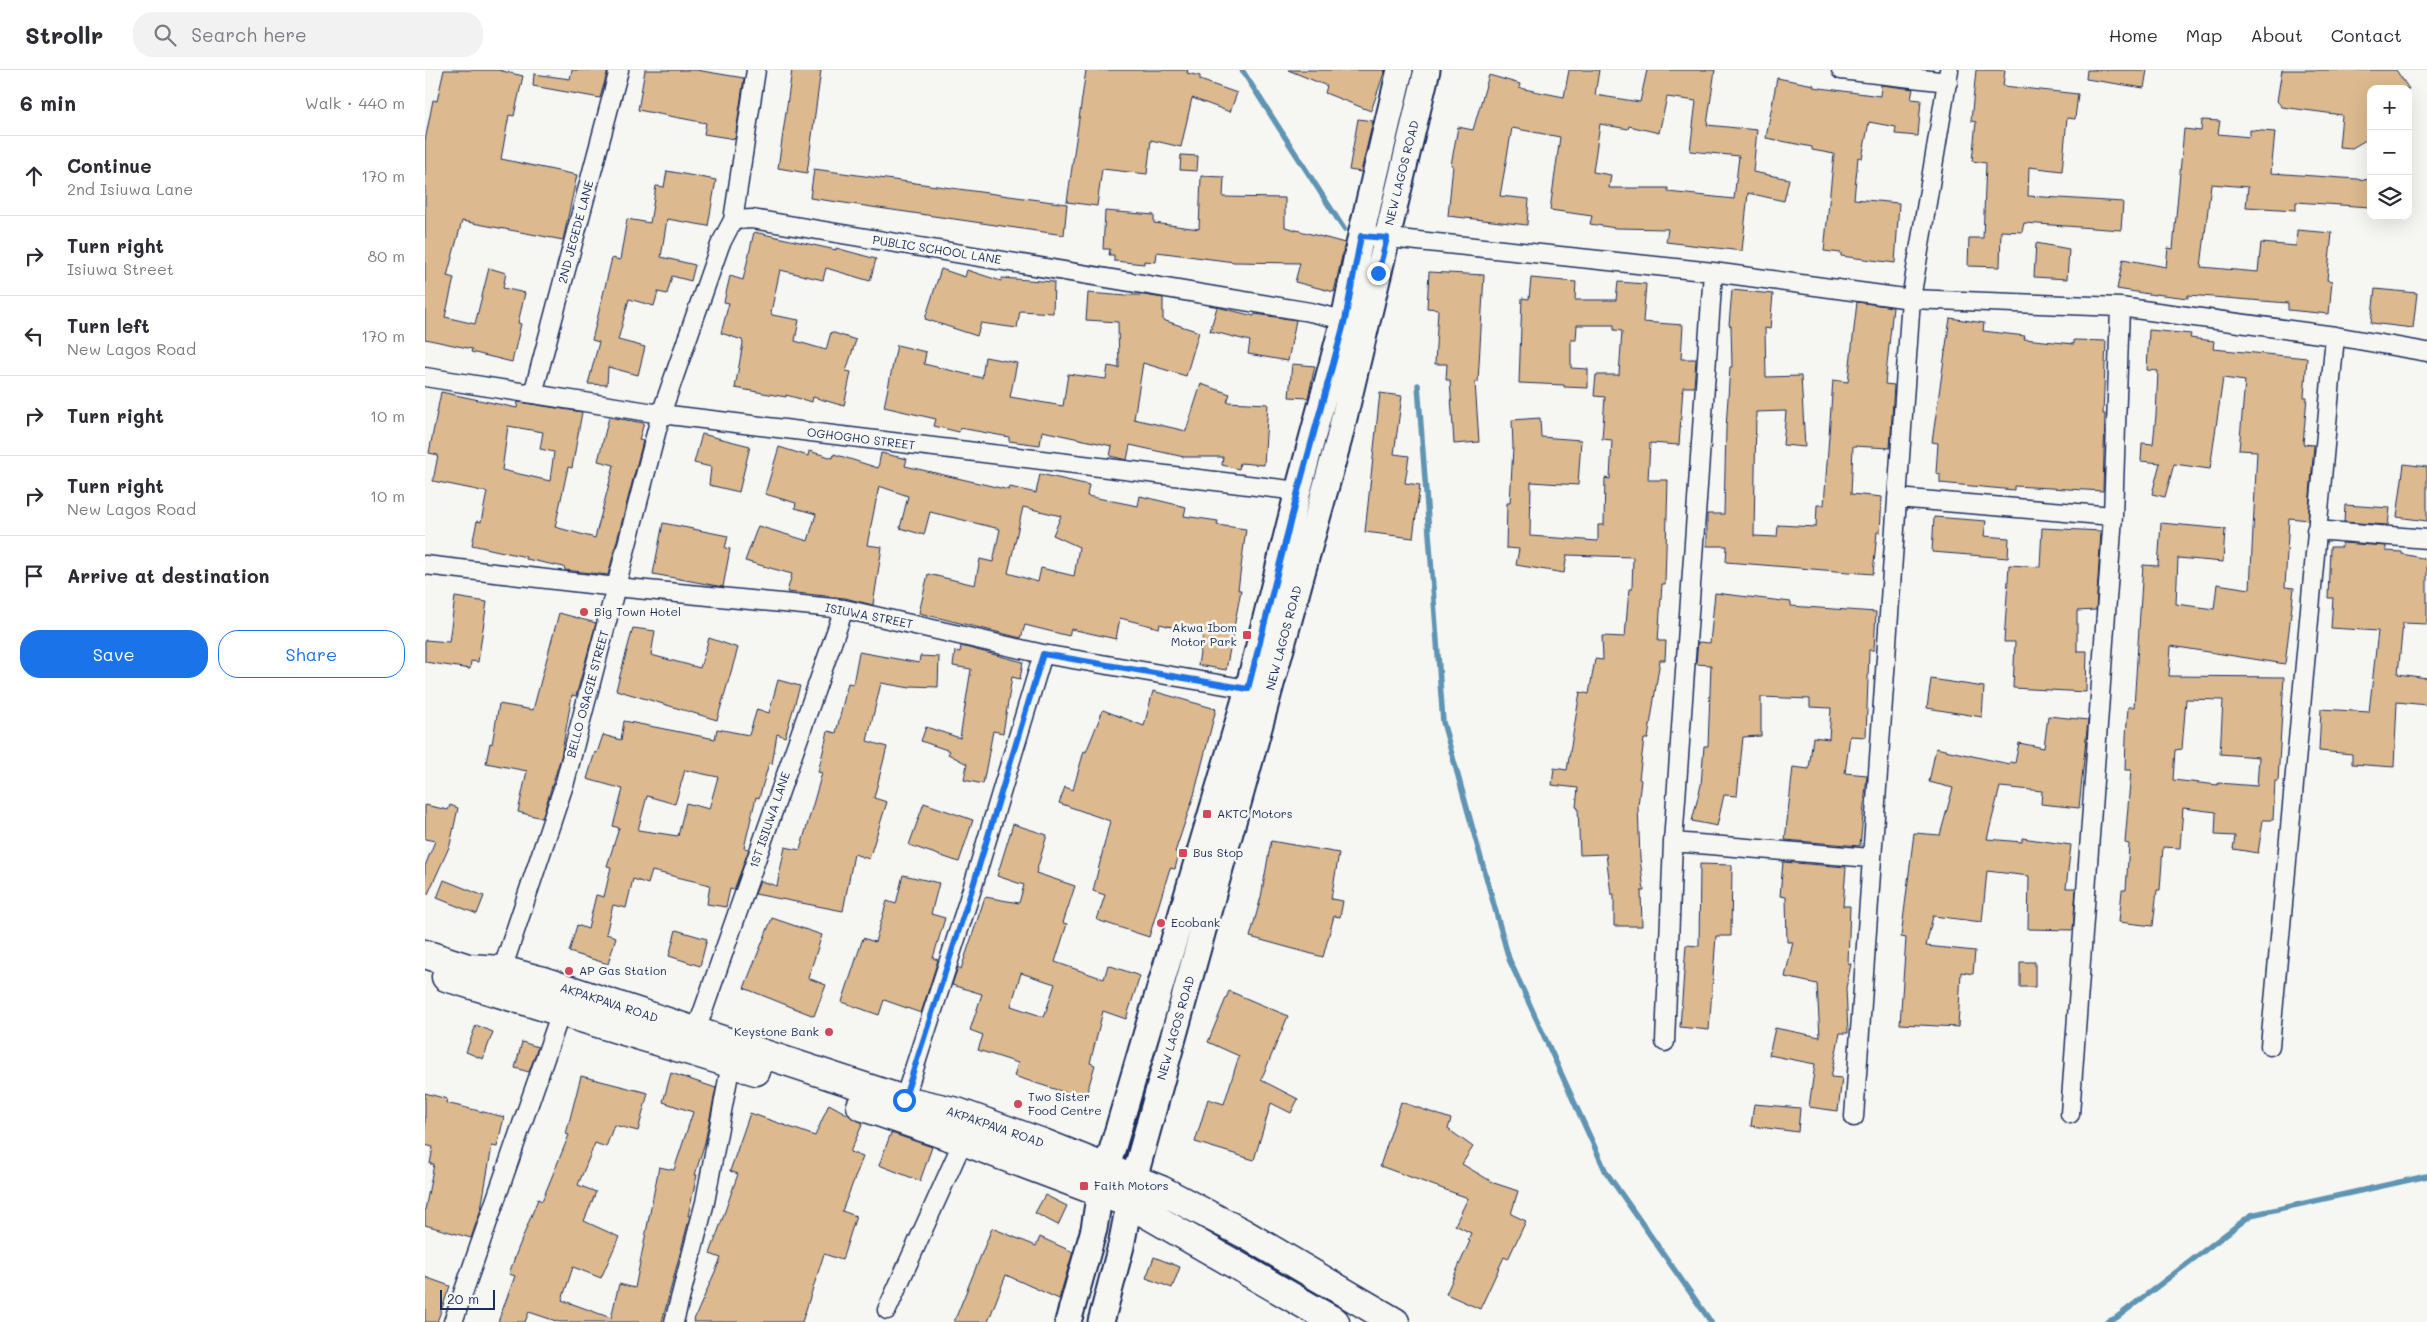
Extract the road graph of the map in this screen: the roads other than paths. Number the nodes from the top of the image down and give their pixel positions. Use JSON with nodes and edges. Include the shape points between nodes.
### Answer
{"nodes":[{"id":1,"x":619,"y":70,"type":"edge"},
{"id":2,"x":756,"y":70,"type":"edge"},
{"id":3,"x":1401,"y":70,"type":"edge"},
{"id":4,"x":1427,"y":70,"type":"edge"},
{"id":5,"x":1841,"y":70,"type":"edge"},
{"id":6,"x":1949,"y":76,"type":"edge"},
{"id":7,"x":733,"y":220,"type":"junction"},
{"id":8,"x":1361,"y":236,"type":"junction"},
{"id":9,"x":1387,"y":238,"type":"junction"},
{"id":10,"x":1713,"y":272,"type":"junction"},
{"id":11,"x":1911,"y":299,"type":"junction"},
{"id":12,"x":2120,"y":307,"type":"junction"},
{"id":13,"x":1345,"y":320,"type":"junction"},
{"id":14,"x":2335,"y":336,"type":"junction"},
{"id":15,"x":2427,"y":352,"type":"edge"},
{"id":16,"x":425,"y":377,"type":"edge"},
{"id":17,"x":533,"y":394,"type":"junction"},
{"id":18,"x":661,"y":414,"type":"junction"},
{"id":19,"x":1298,"y":491,"type":"junction"},
{"id":20,"x":1897,"y":498,"type":"junction"},
{"id":21,"x":2113,"y":516,"type":"junction"},
{"id":22,"x":2316,"y":530,"type":"junction"},
{"id":23,"x":2427,"y":539,"type":"edge"},
{"id":24,"x":425,"y":565,"type":"edge"},
{"id":25,"x":616,"y":587,"type":"junction"},
{"id":26,"x":844,"y":609,"type":"junction"},
{"id":27,"x":1043,"y":654,"type":"junction"},
{"id":28,"x":1248,"y":689,"type":"junction"},
{"id":29,"x":1673,"y":842,"type":"junction"},
{"id":30,"x":1871,"y":858,"type":"junction"},
{"id":31,"x":425,"y":954,"type":"edge"},
{"id":32,"x":502,"y":970,"type":"junction"},
{"id":33,"x":425,"y":971,"type":"edge"},
{"id":34,"x":561,"y":1012,"type":"junction"},
{"id":35,"x":696,"y":1031,"type":"junction"},
{"id":36,"x":1665,"y":1042,"type":"dead end"},
{"id":37,"x":2270,"y":1046,"type":"dead end"},
{"id":38,"x":731,"y":1063,"type":"junction"},
{"id":39,"x":904,"y":1100,"type":"junction"},
{"id":40,"x":2069,"y":1114,"type":"dead end"},
{"id":41,"x":1854,"y":1117,"type":"dead end"},
{"id":42,"x":963,"y":1140,"type":"junction"},
{"id":43,"x":1104,"y":1180,"type":"junction"},
{"id":44,"x":1131,"y":1191,"type":"junction"},
{"id":45,"x":887,"y":1310,"type":"dead end"},
{"id":46,"x":453,"y":1322,"type":"edge"},
{"id":47,"x":674,"y":1322,"type":"edge"},
{"id":48,"x":1068,"y":1322,"type":"edge"},
{"id":49,"x":1101,"y":1322,"type":"edge"},
{"id":50,"x":1335,"y":1322,"type":"edge"},
{"id":51,"x":1395,"y":1322,"type":"edge"}],
"edges":[{"from":1,"to":17,"type":"street","name":"2ND JEGEDE LANE"},
{"from":2,"to":7,"type":"street"},
{"from":3,"to":8,"type":"main road","name":"NEW LAGOS ROAD"},
{"from":4,"to":9,"type":"main road","name":"NEW LAGOS ROAD"},
{"from":5,"to":6,"type":"street"},
{"from":6,"to":11,"type":"street"},
{"from":7,"to":13,"type":"street","name":"PUBLIC SCHOOL LANE","via":[[752,219]]},
{"from":7,"to":18,"type":"street","via":[[721,245]]},
{"from":8,"to":9,"type":"street"},
{"from":8,"to":13,"type":"main road","name":"NEW LAGOS ROAD"},
{"from":9,"to":10,"type":"street"},
{"from":9,"to":44,"type":"main road","name":"NEW LAGOS ROAD","via":[[1339,439]]},
{"from":10,"to":11,"type":"street"},
{"from":10,"to":29,"type":"street"},
{"from":11,"to":12,"type":"street"},
{"from":11,"to":20,"type":"street"},
{"from":12,"to":14,"type":"street"},
{"from":12,"to":21,"type":"street"},
{"from":13,"to":19,"type":"main road","name":"NEW LAGOS ROAD"},
{"from":14,"to":15,"type":"street"},
{"from":14,"to":22,"type":"street"},
{"from":16,"to":17,"type":"street","name":"OGHOGHO STREET"},
{"from":17,"to":18,"type":"street","name":"OGHOGHO STREET"},
{"from":18,"to":19,"type":"street","name":"OGHOGHO STREET"},
{"from":18,"to":25,"type":"street","name":"BELLO OSAGIE STREET"},
{"from":19,"to":28,"type":"main road","name":"NEW LAGOS ROAD"},
{"from":20,"to":21,"type":"street"},
{"from":20,"to":30,"type":"street"},
{"from":21,"to":40,"type":"street"},
{"from":22,"to":23,"type":"street"},
{"from":22,"to":37,"type":"street"},
{"from":24,"to":25,"type":"street","name":"ISIUWA STREET"},
{"from":25,"to":26,"type":"street","name":"ISIUWA STREET"},
{"from":25,"to":32,"type":"street","name":"BELLO OSAGIE STREET","via":[[565,782]]},
{"from":26,"to":27,"type":"street","name":"ISIUWA STREET"},
{"from":26,"to":35,"type":"street","name":"1ST ISIUWA LANE"},
{"from":27,"to":28,"type":"street","name":"ISIUWA STREET"},
{"from":27,"to":39,"type":"street"},
{"from":28,"to":43,"type":"main road","name":"NEW LAGOS ROAD"},
{"from":29,"to":30,"type":"street"},
{"from":29,"to":36,"type":"street"},
{"from":30,"to":41,"type":"street"},
{"from":31,"to":32,"type":"highway","name":"AKPAKPAVA ROAD","via":[[468,968]]},
{"from":32,"to":35,"type":"highway","name":"AKPAKPAVA ROAD"},
{"from":33,"to":34,"type":"highway","name":"AKPAKPAVA ROAD"},
{"from":34,"to":38,"type":"highway","name":"AKPAKPAVA ROAD"},
{"from":34,"to":46,"type":"street"},
{"from":35,"to":39,"type":"highway","name":"AKPAKPAVA ROAD"},
{"from":38,"to":42,"type":"highway","name":"AKPAKPAVA ROAD"},
{"from":38,"to":47,"type":"street","via":[[705,1202]]},
{"from":39,"to":43,"type":"highway","name":"AKPAKPAVA ROAD","via":[[957,1112]]},
{"from":42,"to":43,"type":"highway","name":"AKPAKPAVA ROAD"},
{"from":42,"to":45,"type":"street"},
{"from":43,"to":44,"type":"highway","name":"AKPAKPAVA ROAD"},
{"from":43,"to":48,"type":"main road","name":"NEW LAGOS ROAD","via":[[1095,1229]]},
{"from":44,"to":49,"type":"main road","name":"NEW LAGOS ROAD","via":[[1121,1246]]},
{"from":44,"to":50,"type":"highway","name":"AKPAKPAVA ROAD"},
{"from":44,"to":51,"type":"highway","name":"AKPAKPAVA ROAD","via":[[1161,1190],[1243,1233]]}]}
